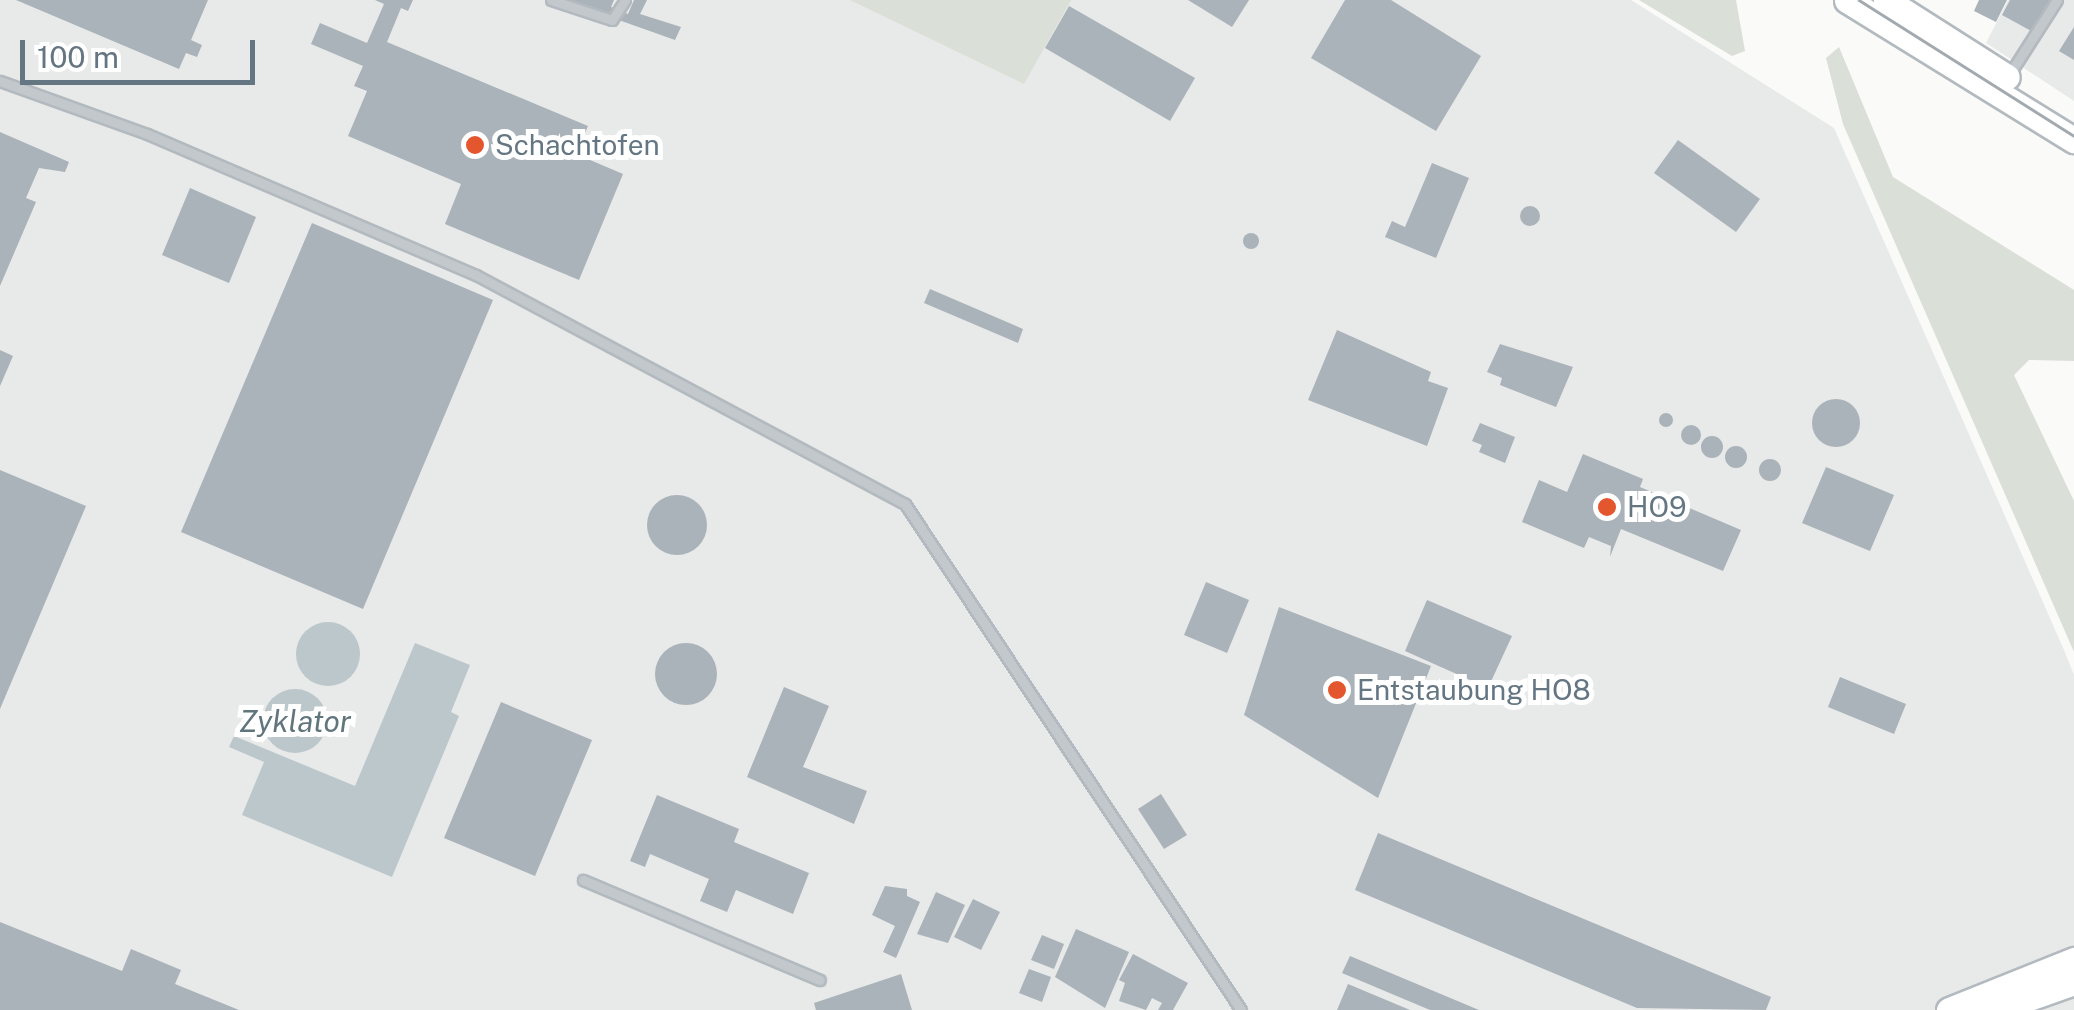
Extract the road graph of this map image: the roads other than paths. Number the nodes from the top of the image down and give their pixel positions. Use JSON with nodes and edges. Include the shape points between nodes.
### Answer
{"nodes":[{"id":1,"x":551,"y":0,"type":"edge"},
{"id":2,"x":625,"y":0,"type":"edge"},
{"id":3,"x":1847,"y":0,"type":"edge"},
{"id":4,"x":1886,"y":0,"type":"edge"},
{"id":5,"x":2056,"y":0,"type":"edge"},
{"id":6,"x":2008,"y":77,"type":"junction"},
{"id":7,"x":0,"y":81,"type":"edge"},
{"id":8,"x":2074,"y":120,"type":"edge"},
{"id":9,"x":2074,"y":140,"type":"edge"},
{"id":10,"x":583,"y":880,"type":"dead end"},
{"id":11,"x":2074,"y":960,"type":"edge"},
{"id":12,"x":820,"y":980,"type":"dead end"},
{"id":13,"x":2074,"y":982,"type":"edge"},
{"id":14,"x":1241,"y":1010,"type":"edge"},
{"id":15,"x":1948,"y":1010,"type":"edge"},
{"id":16,"x":1995,"y":1010,"type":"edge"}],
"edges":[{"from":1,"to":2,"type":"lane","via":[[612,20]]},
{"from":3,"to":9,"type":"main road"},
{"from":4,"to":6,"type":"main road"},
{"from":5,"to":6,"type":"lane"},
{"from":6,"to":8,"type":"main road"},
{"from":7,"to":14,"type":"lane","via":[[148,134],[476,275],[905,504]]},
{"from":10,"to":12,"type":"lane"},
{"from":11,"to":15,"type":"main road"},
{"from":13,"to":16,"type":"main road"}]}
